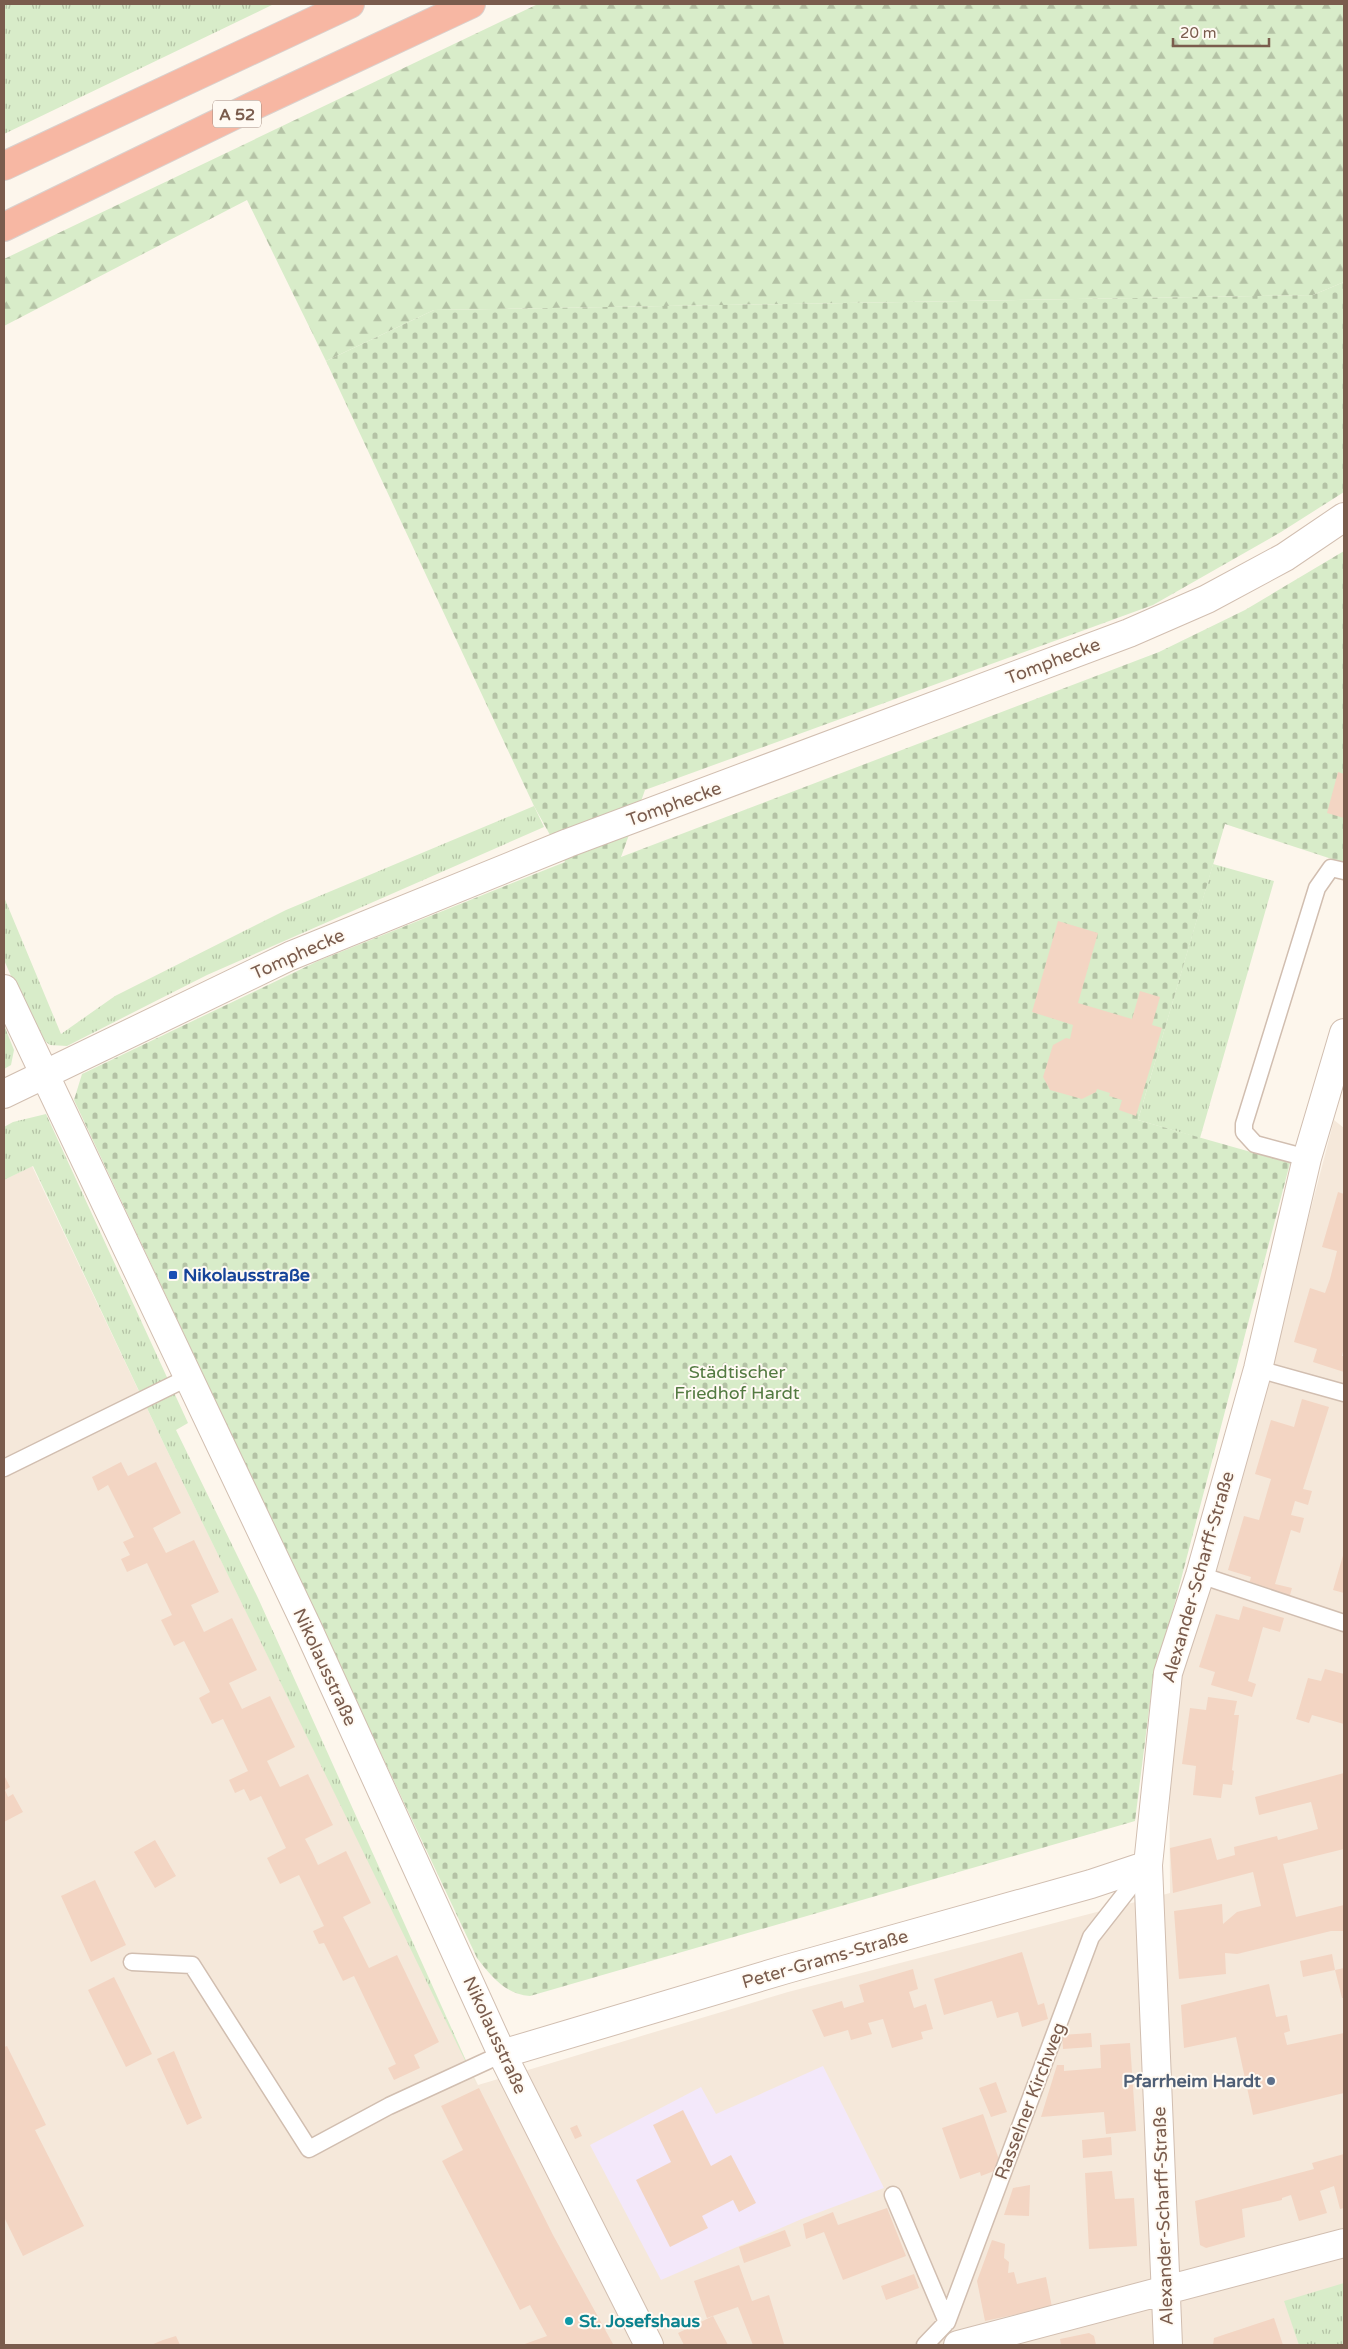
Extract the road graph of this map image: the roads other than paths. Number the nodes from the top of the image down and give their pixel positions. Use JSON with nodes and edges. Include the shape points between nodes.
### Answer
{"nodes":[{"id":1,"x":350,"y":4,"type":"edge"},
{"id":2,"x":471,"y":4,"type":"edge"},
{"id":3,"x":4,"y":166,"type":"edge"},
{"id":4,"x":4,"y":227,"type":"edge"},
{"id":5,"x":1344,"y":517,"type":"edge"},
{"id":6,"x":1344,"y":871,"type":"edge"},
{"id":7,"x":4,"y":989,"type":"edge"},
{"id":8,"x":1344,"y":1033,"type":"edge"},
{"id":9,"x":45,"y":1073,"type":"junction"},
{"id":10,"x":4,"y":1094,"type":"edge"},
{"id":11,"x":1307,"y":1158,"type":"junction"},
{"id":12,"x":1258,"y":1369,"type":"junction"},
{"id":13,"x":189,"y":1377,"type":"junction"},
{"id":14,"x":1344,"y":1393,"type":"edge"},
{"id":15,"x":4,"y":1468,"type":"edge"},
{"id":16,"x":1200,"y":1575,"type":"junction"},
{"id":17,"x":1344,"y":1623,"type":"edge"},
{"id":18,"x":1148,"y":1865,"type":"junction"},
{"id":19,"x":132,"y":1962,"type":"dead end"},
{"id":20,"x":502,"y":2054,"type":"junction"},
{"id":21,"x":893,"y":2195,"type":"dead end"},
{"id":22,"x":1344,"y":2243,"type":"edge"},
{"id":23,"x":1166,"y":2292,"type":"junction"},
{"id":24,"x":952,"y":2334,"type":"edge"},
{"id":25,"x":648,"y":2345,"type":"edge"},
{"id":26,"x":925,"y":2345,"type":"edge"},
{"id":27,"x":1168,"y":2345,"type":"edge"}],
"edges":[{"from":1,"to":3,"type":"highway"},
{"from":2,"to":4,"type":"highway","number":"A 52"},
{"from":5,"to":9,"type":"street","name":"Tomphecke","via":[[1285,557],[1207,599],[1129,633],[568,843],[290,956]]},
{"from":6,"to":11,"type":"lane","via":[[1331,868],[1317,888],[1244,1124],[1244,1132],[1255,1144]]},
{"from":7,"to":9,"type":"street","name":"Nikolausstraße"},
{"from":8,"to":11,"type":"street","name":"Alexander-Scharff-Straße"},
{"from":9,"to":10,"type":"street","name":"Tomphecke"},
{"from":9,"to":13,"type":"street","name":"Nikolausstraße"},
{"from":11,"to":12,"type":"street","name":"Alexander-Scharff-Straße"},
{"from":12,"to":14,"type":"lane"},
{"from":12,"to":16,"type":"street","name":"Alexander-Scharff-Straße"},
{"from":13,"to":15,"type":"lane"},
{"from":13,"to":20,"type":"street","name":"Nikolausstraße"},
{"from":16,"to":17,"type":"lane"},
{"from":16,"to":18,"type":"street","name":"Alexander-Scharff-Straße","via":[[1168,1673]]},
{"from":18,"to":20,"type":"street","name":"Peter-Grams-Straße"},
{"from":18,"to":23,"type":"street","name":"Alexander-Scharff-Straße"},
{"from":18,"to":24,"type":"lane","name":"Rasselner Kirchweg","via":[[1091,1937]]},
{"from":19,"to":20,"type":"lane","via":[[192,1965],[309,2149],[389,2106]]},
{"from":20,"to":25,"type":"street","name":"Nikolausstraße"},
{"from":21,"to":24,"type":"lane"},
{"from":22,"to":23,"type":"street"},
{"from":23,"to":24,"type":"street"},
{"from":23,"to":27,"type":"street","name":"Alexander-Scharff-Straße"},
{"from":24,"to":26,"type":"lane","name":"Rasselner Kirchweg"}]}
